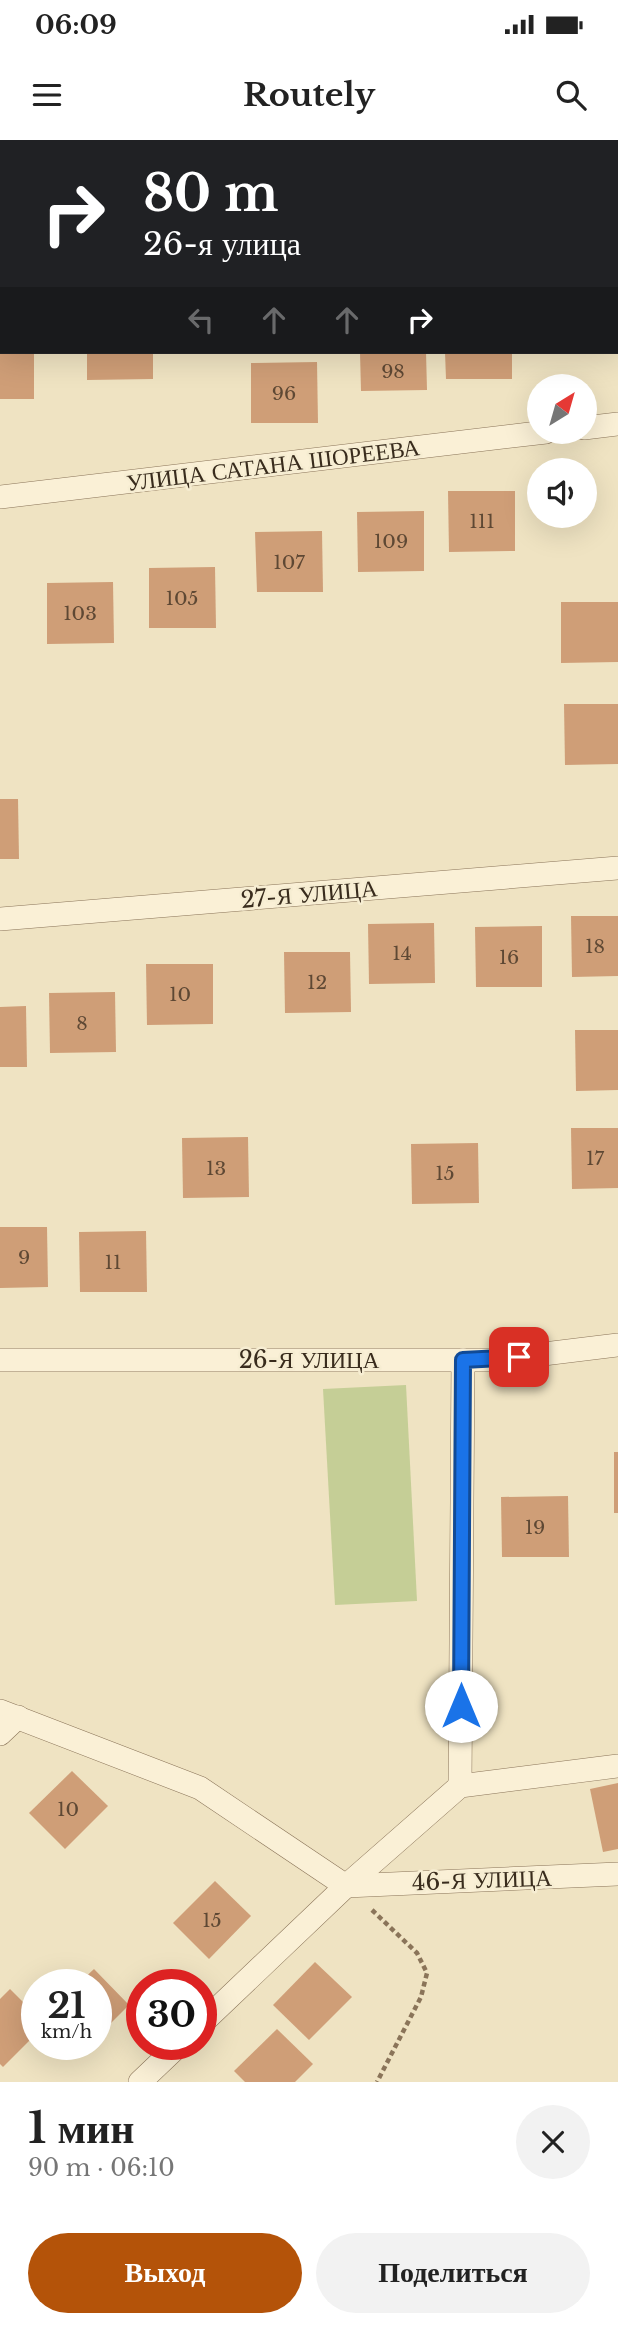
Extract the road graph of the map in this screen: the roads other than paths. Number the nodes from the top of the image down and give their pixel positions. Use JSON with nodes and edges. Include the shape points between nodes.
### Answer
{"nodes":[{"id":1,"x":618,"y":424,"type":"edge"},
{"id":2,"x":597,"y":426,"type":"edge"},
{"id":3,"x":527,"y":434,"type":"edge"},
{"id":4,"x":0,"y":497,"type":"edge"},
{"id":5,"x":618,"y":868,"type":"edge"},
{"id":6,"x":0,"y":919,"type":"edge"},
{"id":7,"x":618,"y":1345,"type":"edge"},
{"id":8,"x":0,"y":1360,"type":"edge"},
{"id":9,"x":463,"y":1360,"type":"junction"},
{"id":10,"x":9,"y":1714,"type":"edge"},
{"id":11,"x":0,"y":1734,"type":"edge"},
{"id":12,"x":618,"y":1766,"type":"edge"},
{"id":13,"x":460,"y":1786,"type":"junction"},
{"id":14,"x":618,"y":1874,"type":"edge"},
{"id":15,"x":346,"y":1885,"type":"junction"},
{"id":16,"x":217,"y":2009,"type":"edge"},
{"id":17,"x":163,"y":2060,"type":"edge"},
{"id":18,"x":140,"y":2082,"type":"edge"}],
"edges":[{"from":1,"to":2,"type":"street"},
{"from":3,"to":4,"type":"street","name":"УЛИЦА САТАНА ШОРЕЕВА"},
{"from":5,"to":6,"type":"street","name":"27-Я УЛИЦА"},
{"from":7,"to":9,"type":"street","name":"26-Я УЛИЦА"},
{"from":8,"to":9,"type":"street","name":"26-Я УЛИЦА"},
{"from":9,"to":13,"type":"street"},
{"from":10,"to":11,"type":"street"},
{"from":10,"to":15,"type":"street","via":[[200,1788]]},
{"from":12,"to":13,"type":"street"},
{"from":13,"to":15,"type":"street","name":"46-Я УЛИЦА"},
{"from":14,"to":15,"type":"street","name":"46-Я УЛИЦА"},
{"from":15,"to":16,"type":"street","name":"46-Я УЛИЦА"},
{"from":17,"to":18,"type":"street"}]}
